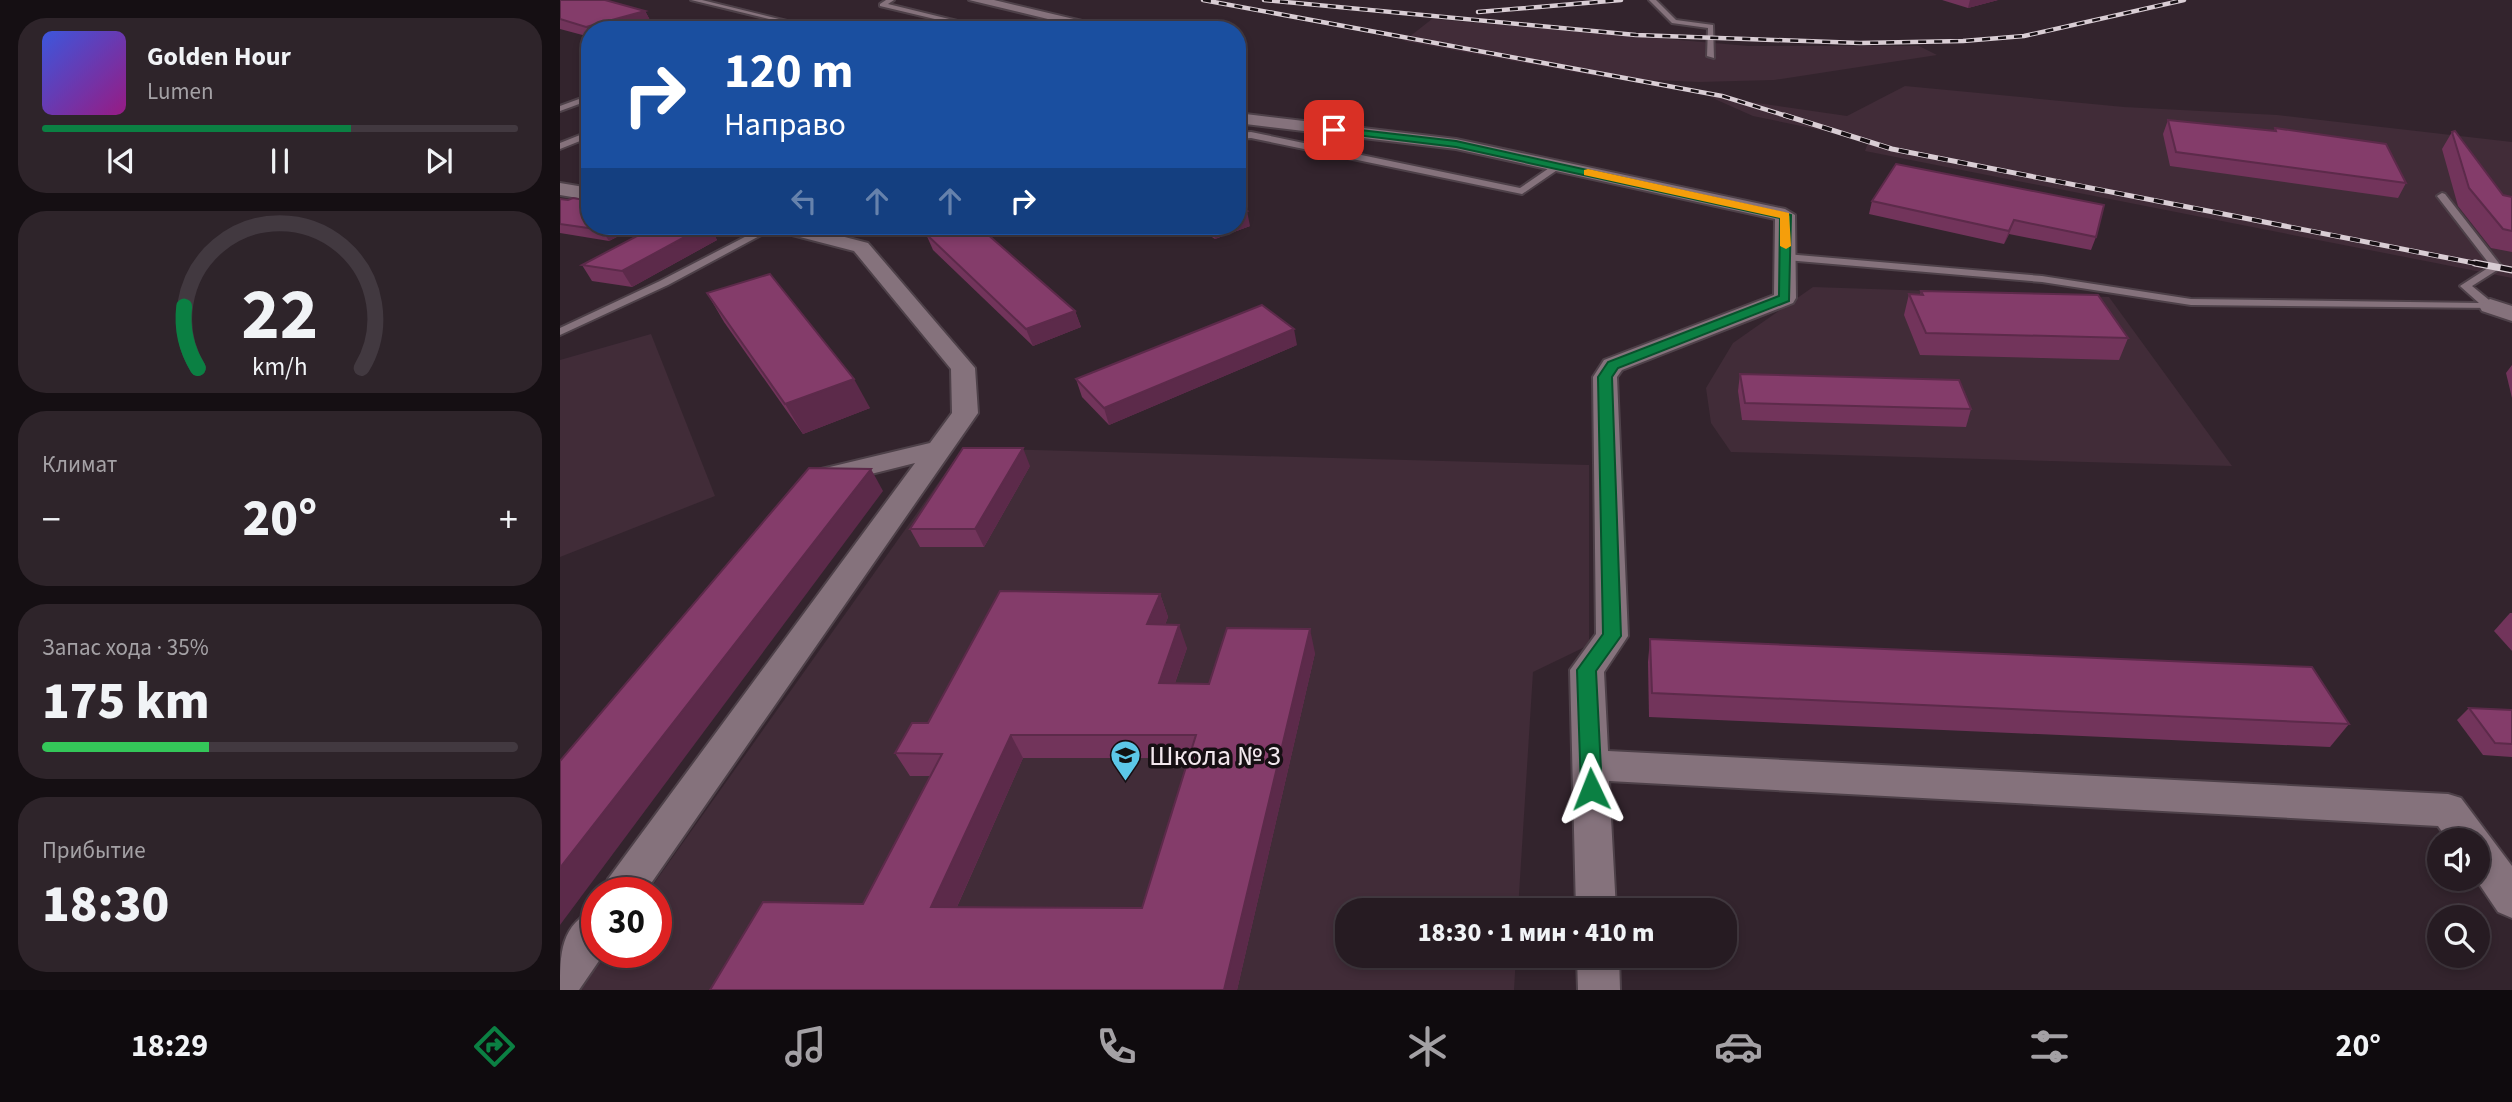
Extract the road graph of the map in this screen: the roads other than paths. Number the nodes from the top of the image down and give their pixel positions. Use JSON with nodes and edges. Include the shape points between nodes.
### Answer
{"nodes":[{"id":1,"x":694,"y":0,"type":"edge"},
{"id":2,"x":735,"y":0,"type":"edge"},
{"id":3,"x":891,"y":0,"type":"edge"},
{"id":4,"x":976,"y":0,"type":"edge"},
{"id":5,"x":1652,"y":0,"type":"edge"},
{"id":6,"x":716,"y":5,"type":"junction"},
{"id":7,"x":784,"y":21,"type":"edge"},
{"id":8,"x":952,"y":21,"type":"edge"},
{"id":9,"x":1072,"y":21,"type":"edge"},
{"id":10,"x":1711,"y":56,"type":"dead end"},
{"id":11,"x":581,"y":100,"type":"edge"},
{"id":12,"x":560,"y":108,"type":"edge"},
{"id":13,"x":1246,"y":119,"type":"edge"},
{"id":14,"x":1246,"y":135,"type":"edge"},
{"id":15,"x":581,"y":138,"type":"edge"},
{"id":16,"x":560,"y":146,"type":"edge"},
{"id":17,"x":1558,"y":166,"type":"junction"},
{"id":18,"x":560,"y":189,"type":"edge"},
{"id":19,"x":581,"y":192,"type":"edge"},
{"id":20,"x":2442,"y":196,"type":"dead end"},
{"id":21,"x":756,"y":235,"type":"edge"},
{"id":22,"x":825,"y":235,"type":"joint"},
{"id":23,"x":871,"y":236,"type":"edge"},
{"id":24,"x":1786,"y":257,"type":"junction"},
{"id":25,"x":2490,"y":306,"type":"junction"},
{"id":26,"x":2512,"y":314,"type":"edge"},
{"id":27,"x":560,"y":332,"type":"edge"},
{"id":28,"x":939,"y":449,"type":"junction"},
{"id":29,"x":797,"y":492,"type":"edge"},
{"id":30,"x":1591,"y":765,"type":"junction"},
{"id":31,"x":2461,"y":828,"type":"edge"},
{"id":32,"x":2490,"y":868,"type":"edge"},
{"id":33,"x":633,"y":877,"type":"edge"},
{"id":34,"x":1596,"y":898,"type":"edge"},
{"id":35,"x":2512,"y":899,"type":"edge"},
{"id":36,"x":581,"y":950,"type":"edge"},
{"id":37,"x":1598,"y":968,"type":"edge"},
{"id":38,"x":560,"y":980,"type":"edge"},
{"id":39,"x":1599,"y":990,"type":"edge"}],
"edges":[{"from":1,"to":6,"type":"lane"},
{"from":2,"to":6,"type":"lane"},
{"from":3,"to":8,"type":"lane","via":[[882,5]]},
{"from":4,"to":9,"type":"street"},
{"from":5,"to":10,"type":"lane","via":[[1674,22],[1711,26]]},
{"from":6,"to":7,"type":"lane"},
{"from":11,"to":12,"type":"lane"},
{"from":13,"to":17,"type":"street","via":[[1456,144]]},
{"from":14,"to":17,"type":"lane","via":[[1522,191]]},
{"from":15,"to":16,"type":"lane"},
{"from":17,"to":24,"type":"street","via":[[1786,215]]},
{"from":18,"to":19,"type":"street"},
{"from":20,"to":25,"type":"lane","via":[[2497,267],[2465,286]]},
{"from":21,"to":27,"type":"lane"},
{"from":22,"to":23,"type":"street"},
{"from":22,"to":23,"type":"lane"},
{"from":23,"to":28,"type":"street","via":[[963,368],[965,413]]},
{"from":24,"to":25,"type":"lane","via":[[2042,279],[2191,302]]},
{"from":24,"to":30,"type":"street","via":[[1785,298],[1613,365],[1605,377],[1612,636],[1587,670]]},
{"from":25,"to":26,"type":"street"},
{"from":28,"to":29,"type":"street","via":[[806,481]]},
{"from":28,"to":33,"type":"street"},
{"from":30,"to":31,"type":"street","via":[[2448,810]]},
{"from":30,"to":34,"type":"street"},
{"from":32,"to":35,"type":"street"},
{"from":36,"to":38,"type":"street"},
{"from":37,"to":39,"type":"street"}]}
